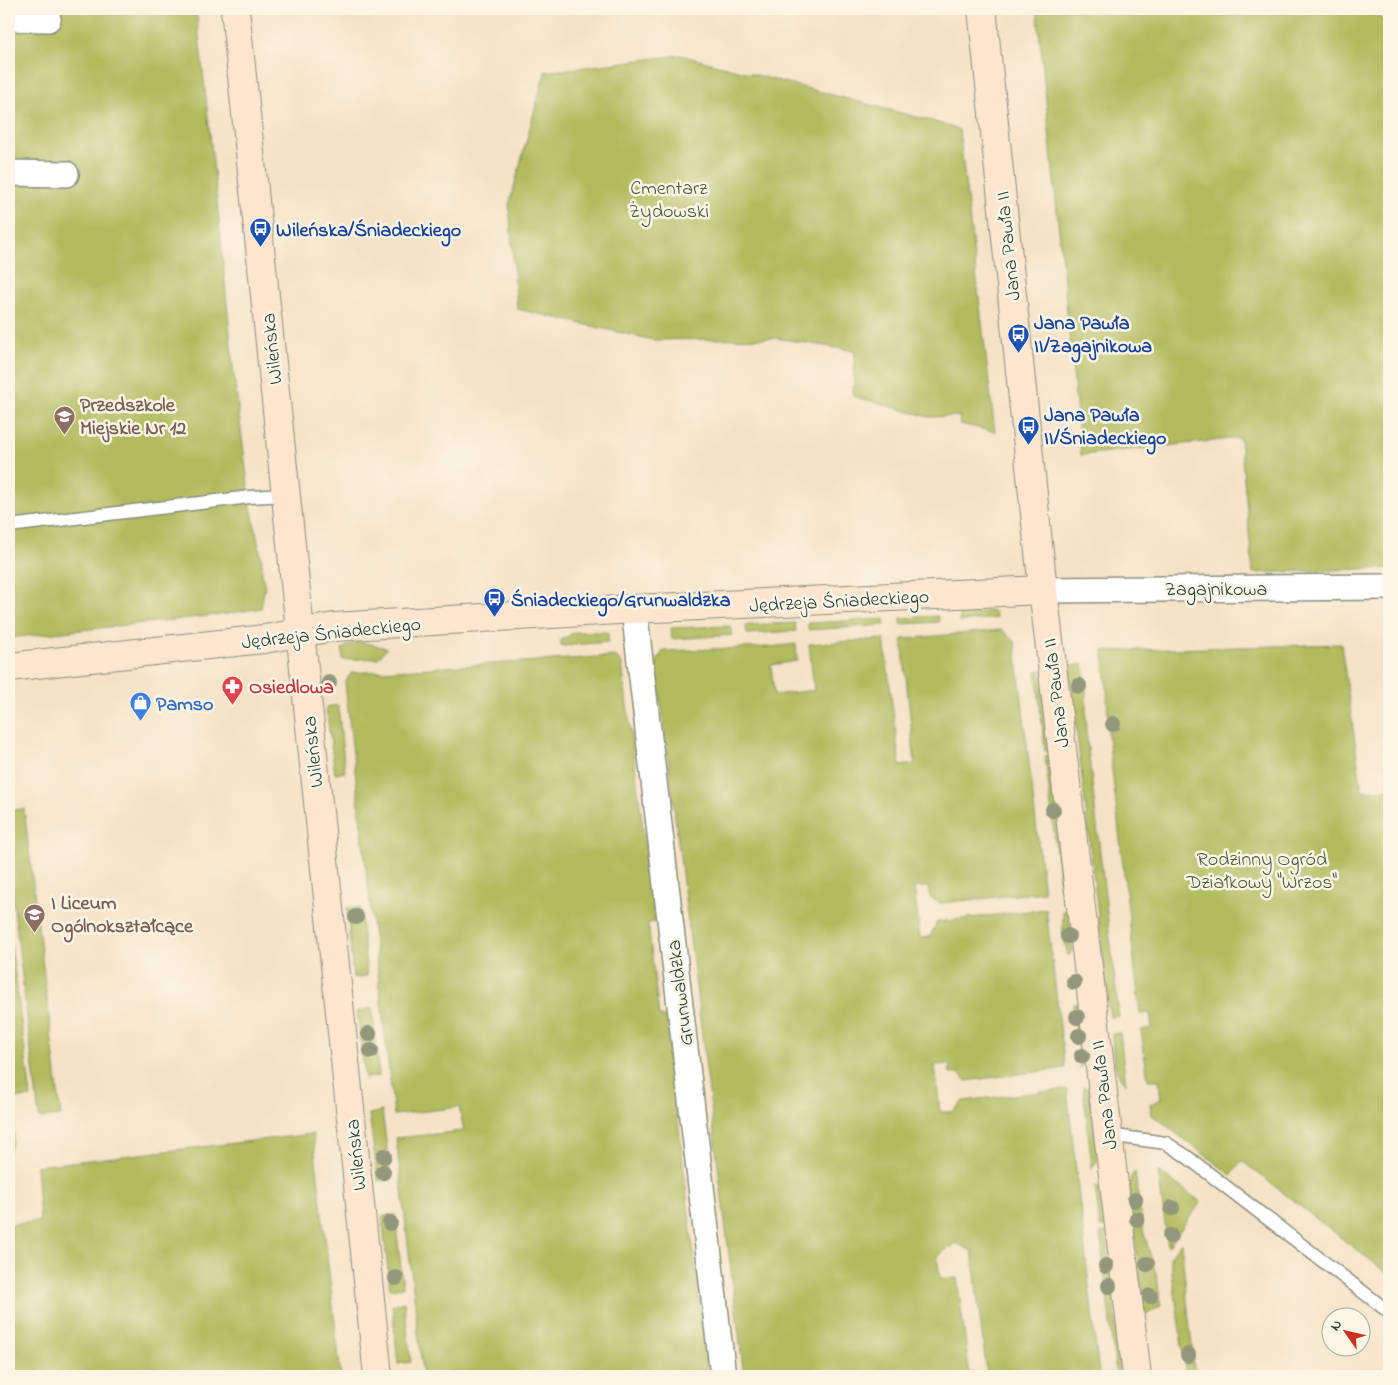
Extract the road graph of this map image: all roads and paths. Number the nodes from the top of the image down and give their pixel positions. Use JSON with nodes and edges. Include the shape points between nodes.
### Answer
{"nodes":[{"id":1,"x":235,"y":9,"type":"edge"},
{"id":2,"x":982,"y":9,"type":"edge"},
{"id":3,"x":9,"y":18,"type":"edge"},
{"id":4,"x":48,"y":19,"type":"dead end"},
{"id":5,"x":9,"y":173,"type":"edge"},
{"id":6,"x":66,"y":174,"type":"dead end"},
{"id":7,"x":286,"y":495,"type":"junction"},
{"id":8,"x":9,"y":526,"type":"edge"},
{"id":9,"x":1389,"y":587,"type":"edge"},
{"id":10,"x":1043,"y":590,"type":"junction"},
{"id":11,"x":634,"y":609,"type":"junction"},
{"id":12,"x":300,"y":632,"type":"junction"},
{"id":13,"x":9,"y":667,"type":"edge"},
{"id":14,"x":1108,"y":1136,"type":"junction"},
{"id":15,"x":1389,"y":1312,"type":"edge"},
{"id":16,"x":378,"y":1376,"type":"edge"},
{"id":17,"x":723,"y":1376,"type":"edge"},
{"id":18,"x":1137,"y":1376,"type":"edge"}],
"edges":[{"from":1,"to":7,"type":"street","name":"Wileńska"},
{"from":2,"to":10,"type":"street","name":"Jana Pawła II"},
{"from":3,"to":4,"type":"street"},
{"from":5,"to":6,"type":"street"},
{"from":7,"to":8,"type":"lane"},
{"from":7,"to":12,"type":"street","name":"Wileńska"},
{"from":9,"to":10,"type":"street","name":"Zagajnikowa"},
{"from":10,"to":11,"type":"street","name":"Jędrzeja Śniadeckiego"},
{"from":10,"to":14,"type":"street","name":"Jana Pawła II"},
{"from":11,"to":12,"type":"street","name":"Jędrzeja Śniadeckiego","via":[[334,627]]},
{"from":11,"to":17,"type":"street","name":"Grunwaldzka"},
{"from":12,"to":13,"type":"street","name":"Jędrzeja Śniadeckiego","via":[[264,639]]},
{"from":12,"to":16,"type":"street","name":"Wileńska"},
{"from":14,"to":15,"type":"lane","via":[[1166,1143]]},
{"from":14,"to":18,"type":"street","name":"Jana Pawła II"}]}
